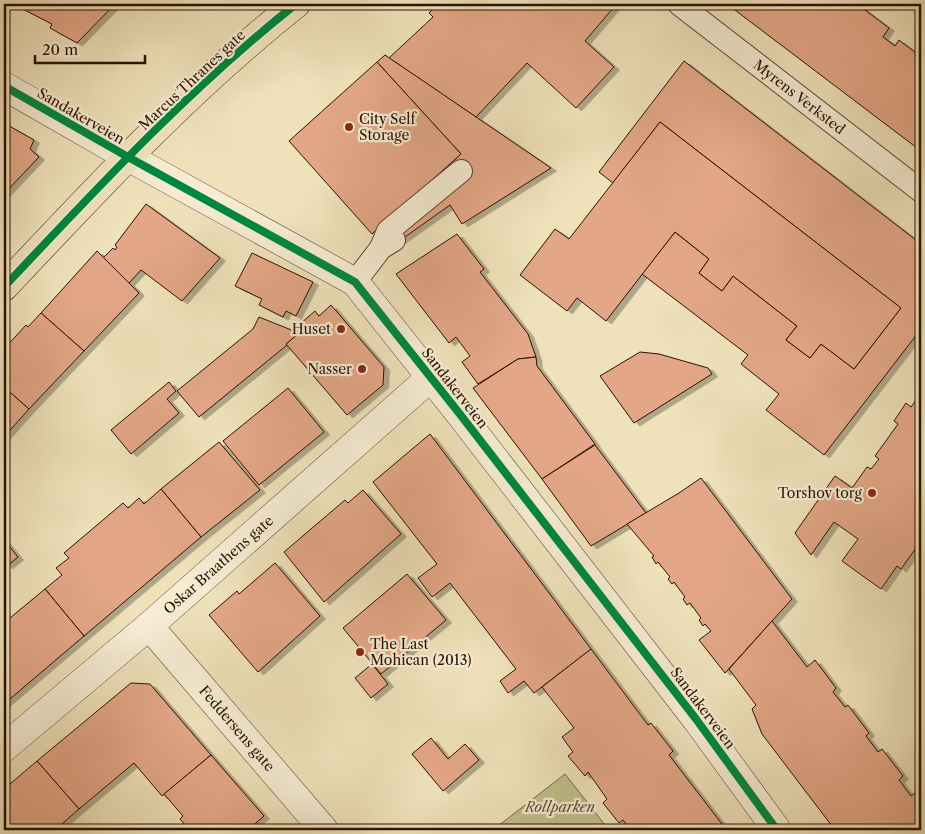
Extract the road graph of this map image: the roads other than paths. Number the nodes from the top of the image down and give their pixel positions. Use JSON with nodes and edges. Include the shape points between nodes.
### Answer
{"nodes":[{"id":1,"x":296,"y":4,"type":"edge"},
{"id":2,"x":679,"y":4,"type":"edge"},
{"id":3,"x":4,"y":86,"type":"edge"},
{"id":4,"x":128,"y":157,"type":"junction"},
{"id":5,"x":461,"y":171,"type":"dead end"},
{"id":6,"x":921,"y":191,"type":"edge"},
{"id":7,"x":415,"y":227,"type":"dead end"},
{"id":8,"x":381,"y":248,"type":"junction"},
{"id":9,"x":355,"y":282,"type":"junction"},
{"id":10,"x":4,"y":287,"type":"edge"},
{"id":11,"x":431,"y":377,"type":"junction"},
{"id":12,"x":149,"y":626,"type":"junction"},
{"id":13,"x":4,"y":748,"type":"edge"},
{"id":14,"x":324,"y":830,"type":"edge"},
{"id":15,"x":777,"y":830,"type":"edge"}],
"edges":[{"from":1,"to":4,"type":"main road","name":"Marcus Thranes gate"},
{"from":2,"to":6,"type":"lane","name":"Myrens Verksted"},
{"from":3,"to":4,"type":"street","name":"Sandakerveien"},
{"from":4,"to":9,"type":"street","name":"Sandakerveien"},
{"from":4,"to":10,"type":"main road","name":"Marcus Thranes gate"},
{"from":5,"to":8,"type":"lane","via":[[388,231]]},
{"from":7,"to":8,"type":"lane"},
{"from":8,"to":9,"type":"lane"},
{"from":9,"to":11,"type":"street","name":"Sandakerveien"},
{"from":11,"to":12,"type":"street","name":"Oskar Braathens gate"},
{"from":11,"to":15,"type":"street","name":"Sandakerveien","via":[[696,719]]},
{"from":12,"to":13,"type":"street","name":"Oskar Braathens gate"},
{"from":12,"to":14,"type":"street","name":"Feddersens gate"}]}
